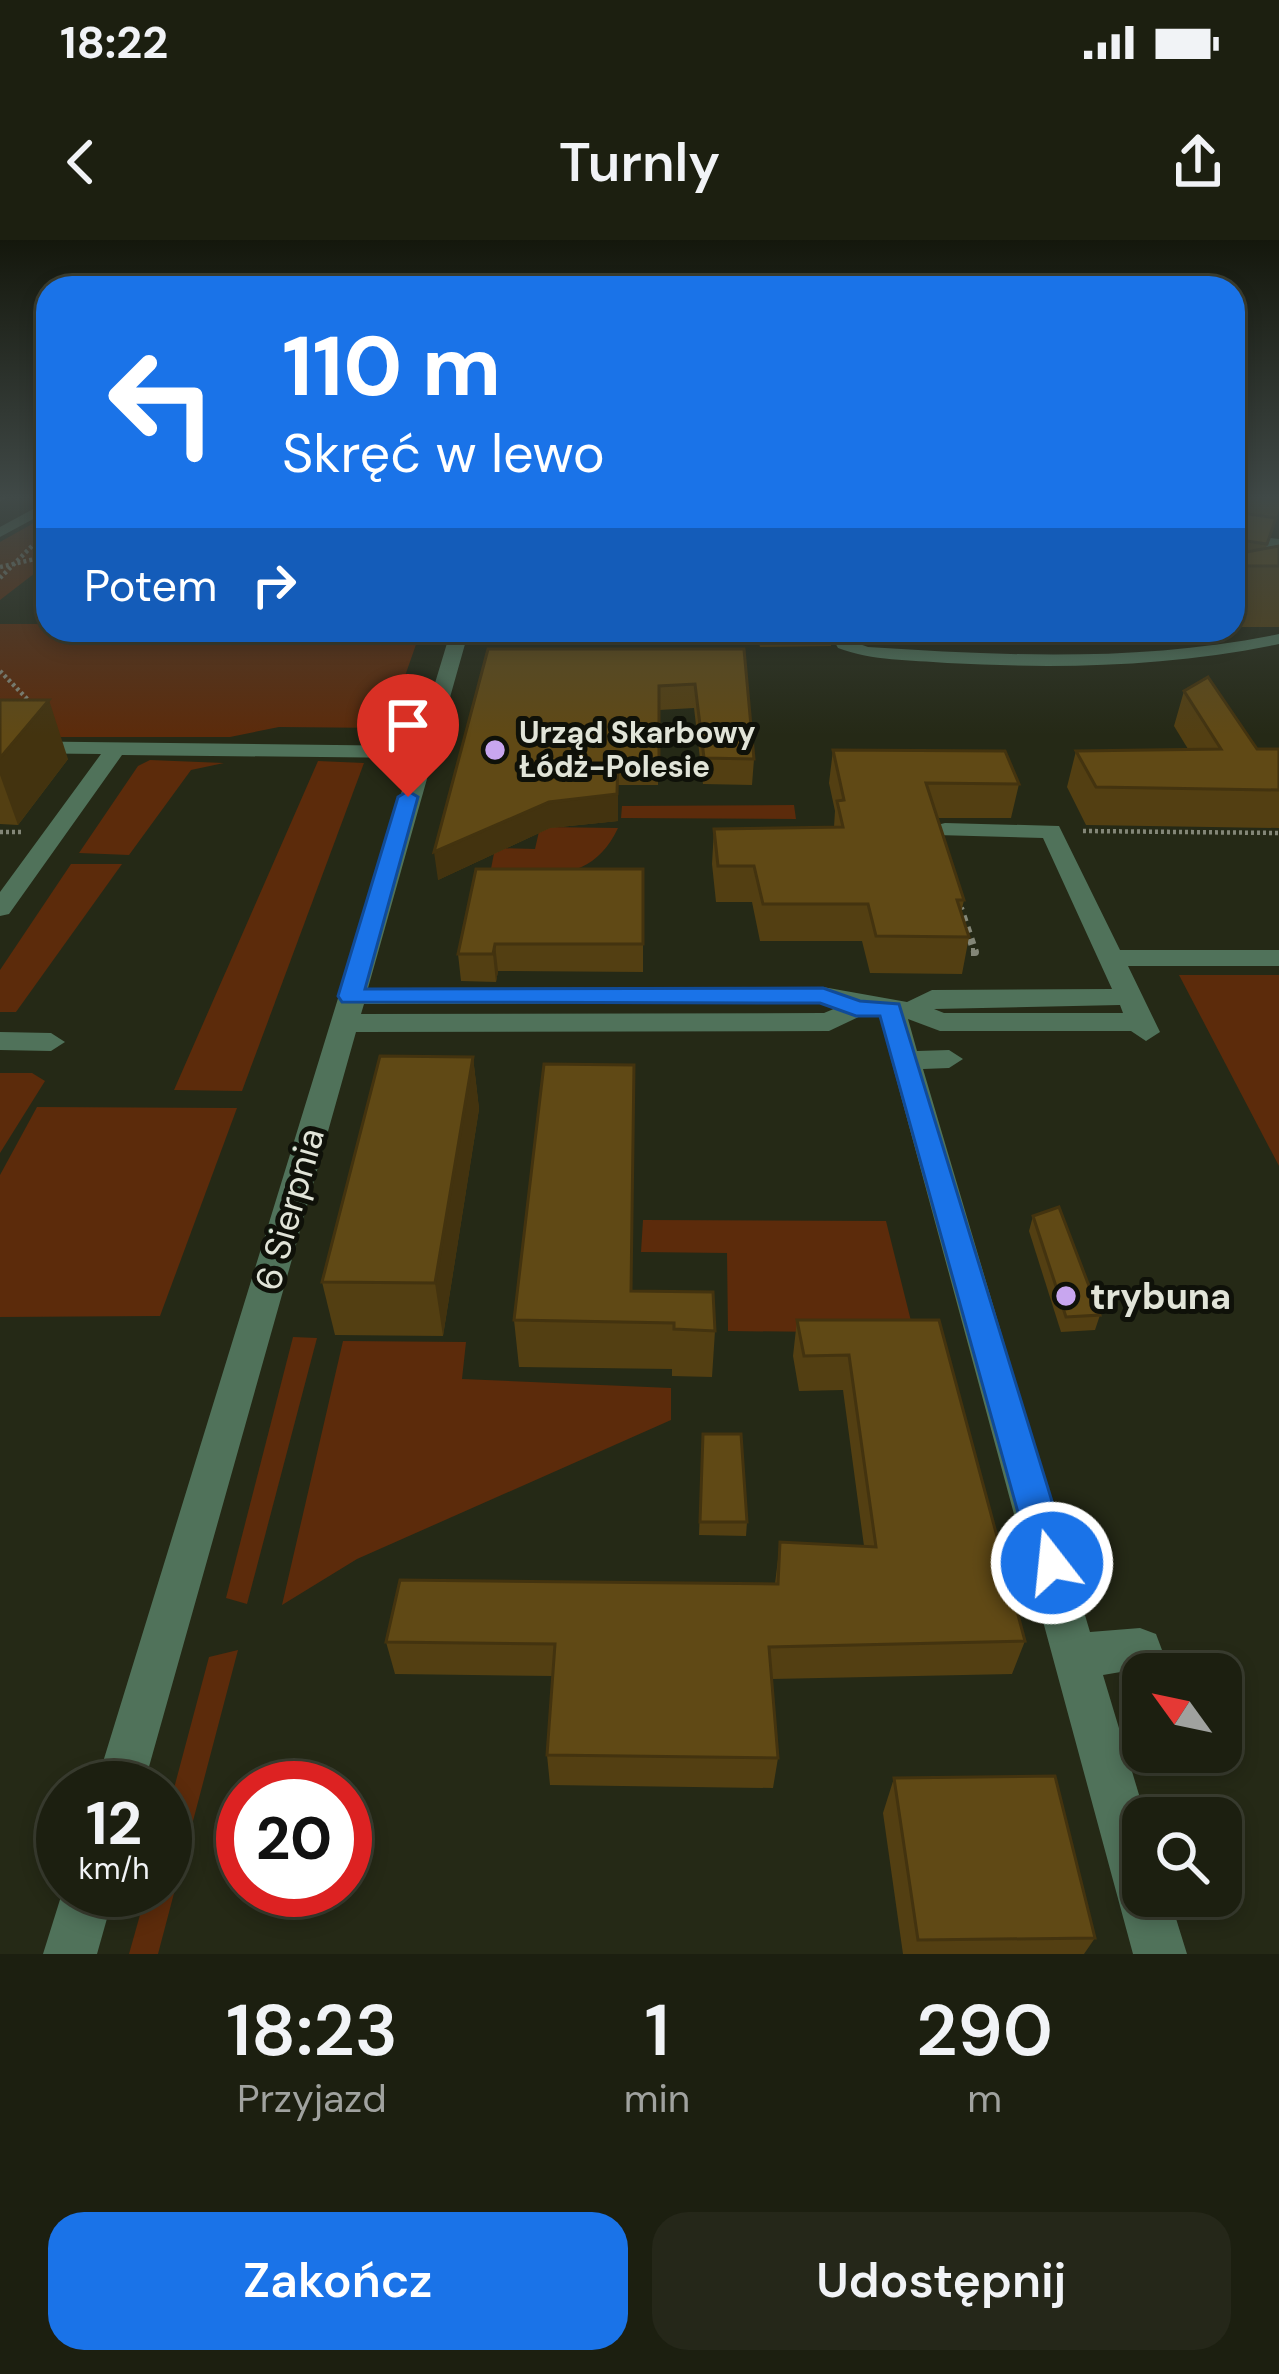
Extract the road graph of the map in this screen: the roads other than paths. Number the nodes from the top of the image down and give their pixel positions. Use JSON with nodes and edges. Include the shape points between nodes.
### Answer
{"nodes":[{"id":1,"x":1279,"y":639,"type":"edge"},
{"id":2,"x":456,"y":642,"type":"edge"},
{"id":3,"x":843,"y":642,"type":"edge"},
{"id":4,"x":0,"y":747,"type":"edge"},
{"id":5,"x":116,"y":748,"type":"junction"},
{"id":6,"x":421,"y":752,"type":"junction"},
{"id":7,"x":945,"y":830,"type":"edge"},
{"id":8,"x":0,"y":909,"type":"edge"},
{"id":9,"x":1111,"y":958,"type":"junction"},
{"id":10,"x":1279,"y":958,"type":"edge"},
{"id":11,"x":887,"y":1009,"type":"junction"},
{"id":12,"x":347,"y":1010,"type":"junction"},
{"id":13,"x":0,"y":1041,"type":"edge"},
{"id":14,"x":51,"y":1042,"type":"dead end"},
{"id":15,"x":949,"y":1059,"type":"dead end"},
{"id":16,"x":905,"y":1060,"type":"junction"},
{"id":17,"x":1140,"y":1650,"type":"dead end"},
{"id":18,"x":1078,"y":1655,"type":"junction"},
{"id":19,"x":127,"y":1761,"type":"edge"},
{"id":20,"x":81,"y":1917,"type":"edge"},
{"id":21,"x":70,"y":1954,"type":"edge"},
{"id":22,"x":1160,"y":1954,"type":"edge"}],
"edges":[{"from":1,"to":3,"type":"street","via":[[1202,658],[865,652]]},
{"from":2,"to":6,"type":"street","name":"6 Sierpnia"},
{"from":4,"to":5,"type":"street"},
{"from":5,"to":6,"type":"street"},
{"from":5,"to":8,"type":"street"},
{"from":6,"to":12,"type":"street","name":"6 Sierpnia"},
{"from":7,"to":9,"type":"street","via":[[1051,831]]},
{"from":9,"to":10,"type":"street"},
{"from":9,"to":11,"type":"street","via":[[1139,1017],[940,1022]]},
{"from":11,"to":12,"type":"street","via":[[830,1022]]},
{"from":11,"to":16,"type":"street"},
{"from":12,"to":19,"type":"street","name":"6 Sierpnia"},
{"from":13,"to":14,"type":"street"},
{"from":15,"to":16,"type":"street"},
{"from":16,"to":18,"type":"street"},
{"from":17,"to":18,"type":"street"},
{"from":18,"to":22,"type":"street"},
{"from":20,"to":21,"type":"street"}]}
